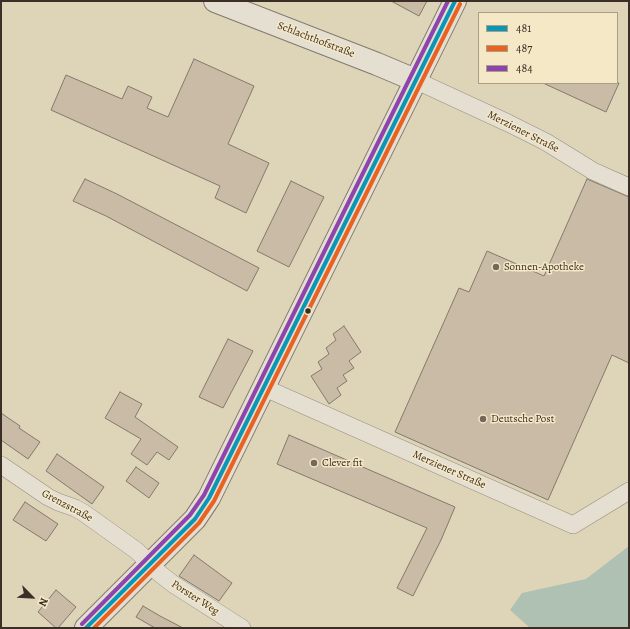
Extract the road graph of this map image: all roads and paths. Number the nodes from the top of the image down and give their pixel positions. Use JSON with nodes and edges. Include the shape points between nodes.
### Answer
{"nodes":[{"id":1,"x":215,"y":1,"type":"edge"},
{"id":2,"x":455,"y":1,"type":"edge"},
{"id":3,"x":415,"y":80,"type":"junction"},
{"id":4,"x":629,"y":187,"type":"edge"},
{"id":5,"x":265,"y":388,"type":"junction"},
{"id":6,"x":1,"y":465,"type":"edge"},
{"id":7,"x":629,"y":491,"type":"edge"},
{"id":8,"x":150,"y":564,"type":"junction"},
{"id":9,"x":86,"y":628,"type":"edge"},
{"id":10,"x":242,"y":628,"type":"edge"}],
"edges":[{"from":1,"to":3,"type":"main road","name":"Schlachthofstraße"},
{"from":2,"to":3,"type":"main road"},
{"from":3,"to":4,"type":"street","name":"Merziener Straße","via":[[508,123],[546,142],[593,171]]},
{"from":3,"to":5,"type":"main road"},
{"from":5,"to":7,"type":"street","name":"Merziener Straße","via":[[573,525]]},
{"from":5,"to":8,"type":"main road","via":[[206,503],[185,529]]},
{"from":6,"to":8,"type":"street","name":"Grenzstraße","via":[[48,497],[84,513],[126,542]]},
{"from":8,"to":9,"type":"main road"},
{"from":8,"to":10,"type":"street","name":"Porster Weg","via":[[173,584]]}]}
